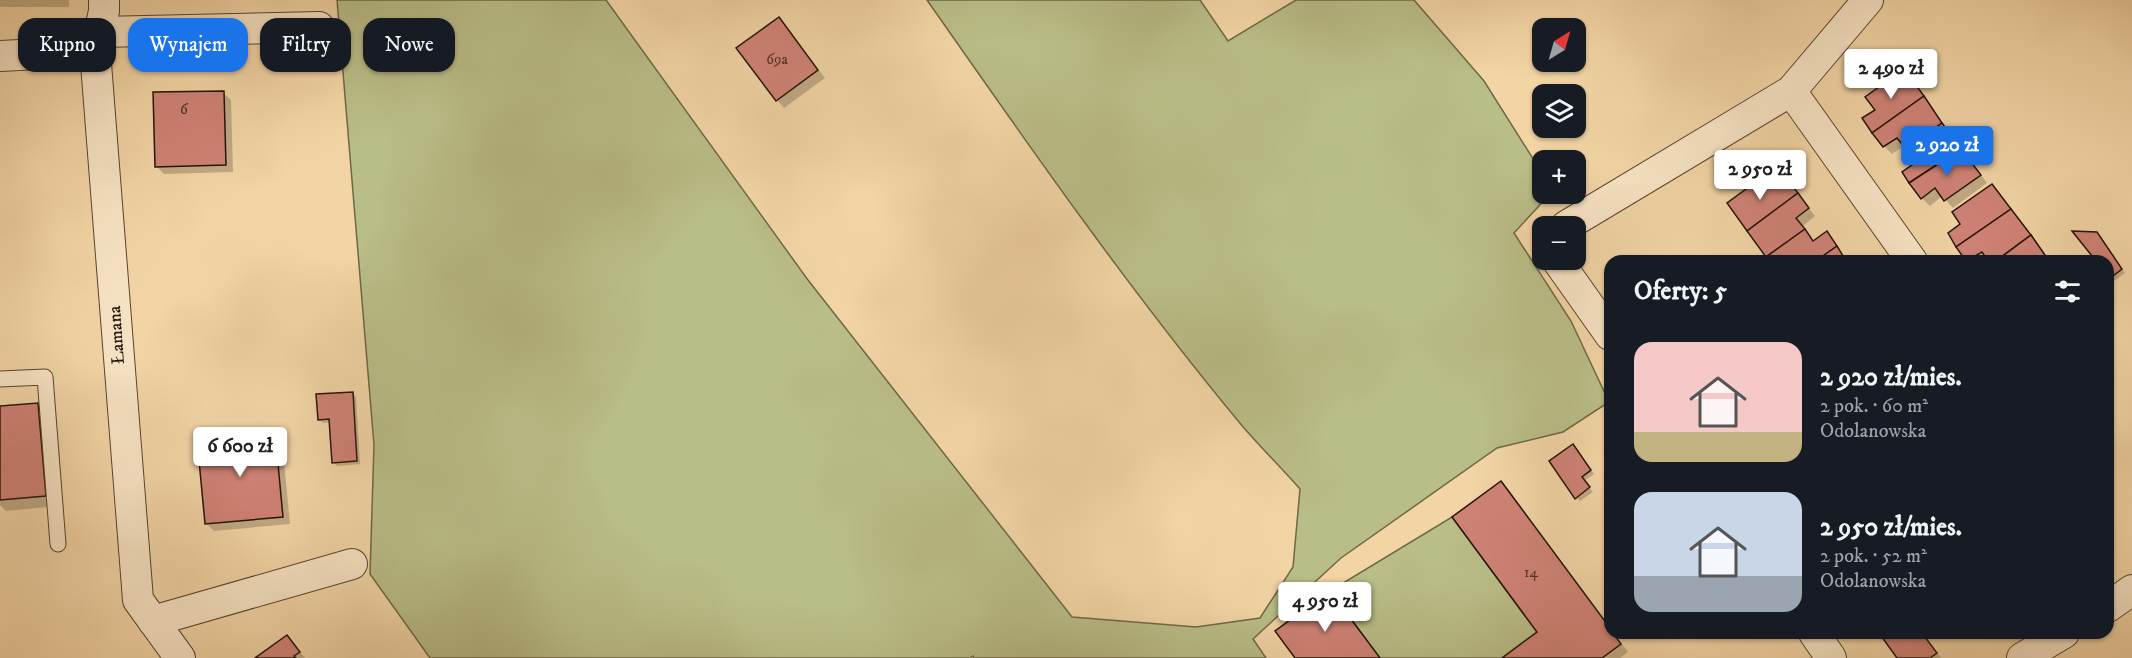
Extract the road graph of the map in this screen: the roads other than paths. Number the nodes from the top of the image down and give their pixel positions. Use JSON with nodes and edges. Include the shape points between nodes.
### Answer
{"nodes":[{"id":1,"x":104,"y":0,"type":"edge"},
{"id":2,"x":1868,"y":0,"type":"edge"},
{"id":3,"x":103,"y":18,"type":"edge"},
{"id":4,"x":260,"y":31,"type":"edge"},
{"id":5,"x":116,"y":40,"type":"edge"},
{"id":6,"x":18,"y":53,"type":"edge"},
{"id":7,"x":0,"y":56,"type":"edge"},
{"id":8,"x":100,"y":72,"type":"edge"},
{"id":9,"x":1791,"y":91,"type":"junction"},
{"id":10,"x":1583,"y":216,"type":"edge"},
{"id":11,"x":1908,"y":255,"type":"edge"},
{"id":12,"x":1564,"y":270,"type":"edge"},
{"id":13,"x":1604,"y":327,"type":"edge"},
{"id":14,"x":0,"y":379,"type":"edge"},
{"id":15,"x":58,"y":544,"type":"dead end"},
{"id":16,"x":352,"y":564,"type":"dead end"},
{"id":17,"x":2132,"y":590,"type":"edge"},
{"id":18,"x":2114,"y":603,"type":"edge"},
{"id":19,"x":153,"y":621,"type":"junction"},
{"id":20,"x":1818,"y":639,"type":"edge"},
{"id":21,"x":2054,"y":639,"type":"edge"},
{"id":22,"x":180,"y":658,"type":"edge"},
{"id":23,"x":1831,"y":658,"type":"edge"},
{"id":24,"x":2022,"y":658,"type":"edge"}],
"edges":[{"from":1,"to":3,"type":"street","name":"Łamana"},
{"from":2,"to":9,"type":"street"},
{"from":4,"to":5,"type":"street"},
{"from":6,"to":7,"type":"street"},
{"from":8,"to":19,"type":"street","name":"Łamana","via":[[138,600]]},
{"from":9,"to":10,"type":"street"},
{"from":9,"to":11,"type":"street"},
{"from":12,"to":13,"type":"street"},
{"from":14,"to":15,"type":"lane","via":[[45,376]]},
{"from":16,"to":19,"type":"street"},
{"from":17,"to":18,"type":"street"},
{"from":19,"to":22,"type":"street","name":"Łamana"},
{"from":20,"to":23,"type":"street"},
{"from":21,"to":24,"type":"street"}]}
